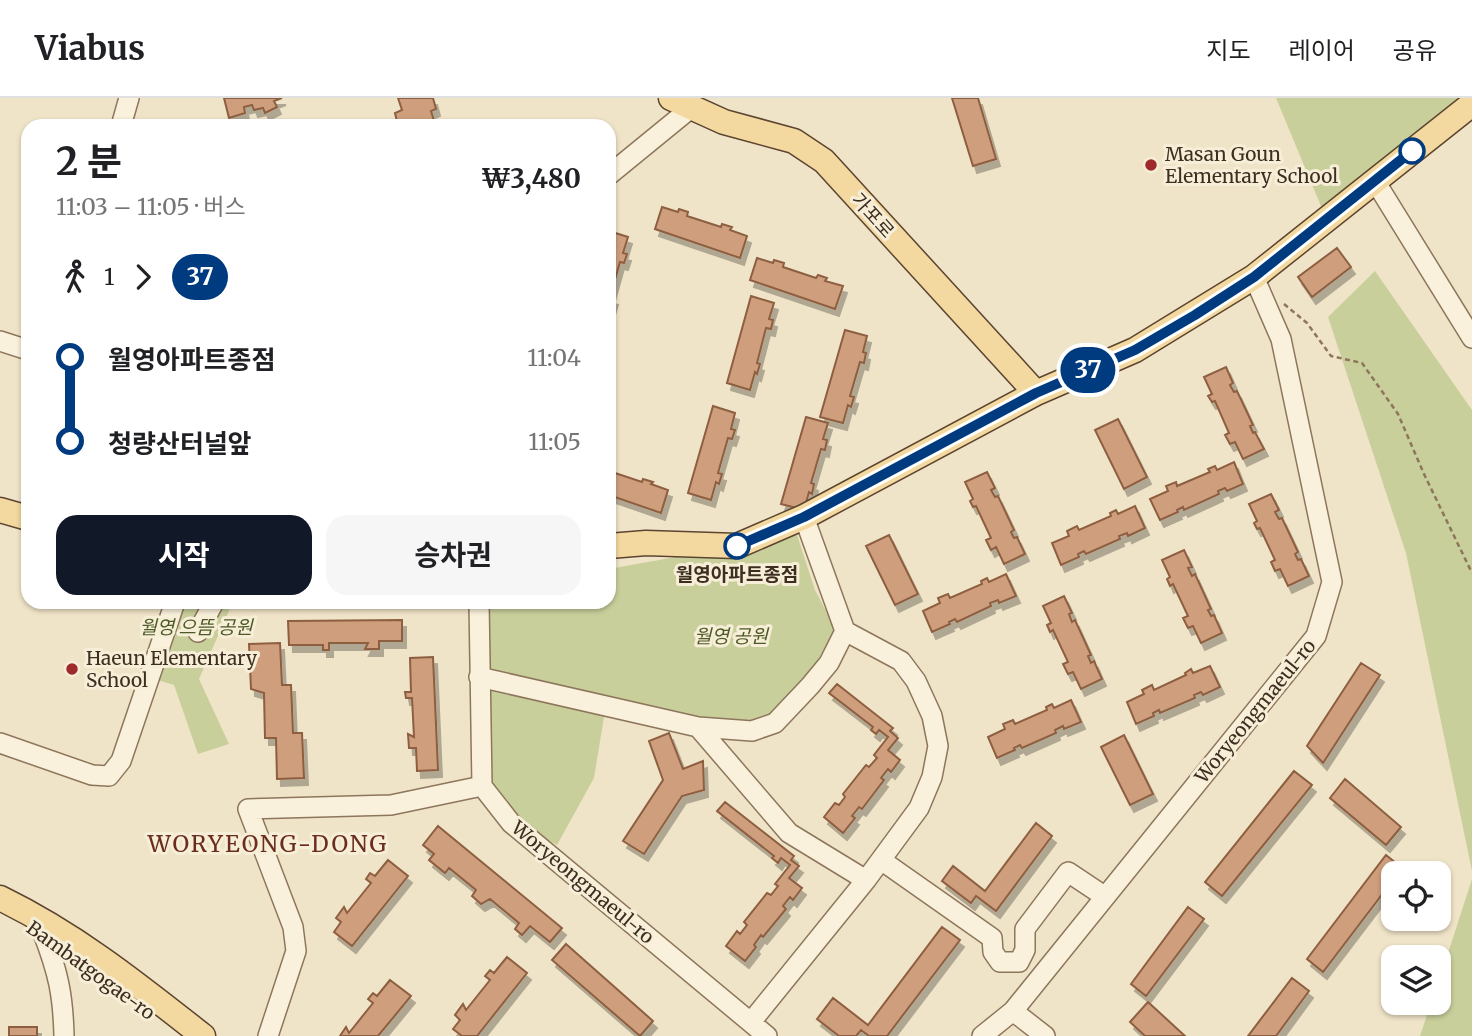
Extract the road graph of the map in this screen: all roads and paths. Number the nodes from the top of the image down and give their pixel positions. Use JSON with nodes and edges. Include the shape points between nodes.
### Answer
{"nodes":[{"id":1,"x":129,"y":98,"type":"edge"},
{"id":2,"x":681,"y":103,"type":"edge"},
{"id":3,"x":1471,"y":103,"type":"edge"},
{"id":4,"x":123,"y":119,"type":"edge"},
{"id":5,"x":616,"y":168,"type":"edge"},
{"id":6,"x":1375,"y":181,"type":"junction"},
{"id":7,"x":1254,"y":277,"type":"junction"},
{"id":8,"x":1281,"y":300,"type":"dead end"},
{"id":9,"x":1472,"y":338,"type":"edge"},
{"id":10,"x":0,"y":341,"type":"edge"},
{"id":11,"x":21,"y":348,"type":"edge"},
{"id":12,"x":1036,"y":393,"type":"junction"},
{"id":13,"x":0,"y":510,"type":"edge"},
{"id":14,"x":21,"y":516,"type":"edge"},
{"id":15,"x":804,"y":517,"type":"junction"},
{"id":16,"x":616,"y":545,"type":"edge"},
{"id":17,"x":1472,"y":573,"type":"edge"},
{"id":18,"x":173,"y":609,"type":"edge"},
{"id":19,"x":210,"y":609,"type":"edge"},
{"id":20,"x":479,"y":609,"type":"edge"},
{"id":21,"x":845,"y":631,"type":"junction"},
{"id":22,"x":198,"y":632,"type":"dead end"},
{"id":23,"x":480,"y":677,"type":"junction"},
{"id":24,"x":698,"y":727,"type":"junction"},
{"id":25,"x":0,"y":743,"type":"edge"},
{"id":26,"x":482,"y":786,"type":"junction"},
{"id":27,"x":881,"y":860,"type":"junction"},
{"id":28,"x":866,"y":880,"type":"junction"},
{"id":29,"x":1104,"y":896,"type":"junction"},
{"id":30,"x":0,"y":898,"type":"edge"},
{"id":31,"x":0,"y":909,"type":"edge"},
{"id":32,"x":43,"y":933,"type":"junction"},
{"id":33,"x":1013,"y":1011,"type":"junction"},
{"id":34,"x":751,"y":1023,"type":"junction"},
{"id":35,"x":64,"y":1036,"type":"edge"},
{"id":36,"x":180,"y":1036,"type":"edge"},
{"id":37,"x":203,"y":1036,"type":"edge"},
{"id":38,"x":268,"y":1036,"type":"edge"},
{"id":39,"x":767,"y":1036,"type":"edge"},
{"id":40,"x":982,"y":1036,"type":"edge"},
{"id":41,"x":1045,"y":1036,"type":"edge"}],
"edges":[{"from":1,"to":4,"type":"street"},
{"from":2,"to":5,"type":"street"},
{"from":2,"to":12,"type":"main road","name":"가포로","via":[[724,122],[794,141],[824,161]]},
{"from":3,"to":6,"type":"main road"},
{"from":6,"to":7,"type":"main road"},
{"from":6,"to":9,"type":"street"},
{"from":7,"to":12,"type":"main road","via":[[1135,350]]},
{"from":7,"to":29,"type":"street","name":"Woryeongmaeul-ro","via":[[1281,339],[1332,582],[1317,636]]},
{"from":8,"to":17,"type":"path","via":[[1307,323],[1331,356],[1362,363],[1398,414]]},
{"from":10,"to":11,"type":"street"},
{"from":12,"to":15,"type":"main road"},
{"from":13,"to":14,"type":"main road"},
{"from":15,"to":16,"type":"main road","via":[[737,546]]},
{"from":15,"to":21,"type":"street"},
{"from":18,"to":25,"type":"street","via":[[121,761],[109,776],[92,775]]},
{"from":19,"to":22,"type":"street"},
{"from":20,"to":23,"type":"street"},
{"from":21,"to":24,"type":"street","via":[[829,663],[775,723],[752,731]]},
{"from":21,"to":27,"type":"street","via":[[901,661],[932,716],[938,746],[919,808]]},
{"from":23,"to":24,"type":"street"},
{"from":23,"to":26,"type":"street"},
{"from":24,"to":28,"type":"street","via":[[789,833]]},
{"from":26,"to":34,"type":"street","name":"Woryeongmaeul-ro","via":[[511,823]]},
{"from":26,"to":38,"type":"street","via":[[391,805],[248,809],[293,927],[296,951]]},
{"from":27,"to":28,"type":"street"},
{"from":27,"to":29,"type":"street","via":[[992,938],[1000,962],[1019,962],[1025,950],[1025,929],[1068,872]]},
{"from":28,"to":34,"type":"street"},
{"from":29,"to":33,"type":"street","name":"Woryeongmaeul-ro"},
{"from":30,"to":37,"type":"main road","name":"Bambatgogae-ro","via":[[121,970]]},
{"from":31,"to":32,"type":"main road","name":"Bambatgogae-ro"},
{"from":32,"to":35,"type":"street","via":[[57,970]]},
{"from":32,"to":36,"type":"main road","name":"Bambatgogae-ro"},
{"from":33,"to":40,"type":"street","name":"Woryeongmaeul-ro"},
{"from":33,"to":41,"type":"street"},
{"from":34,"to":39,"type":"street","name":"Woryeongmaeul-ro"}]}
